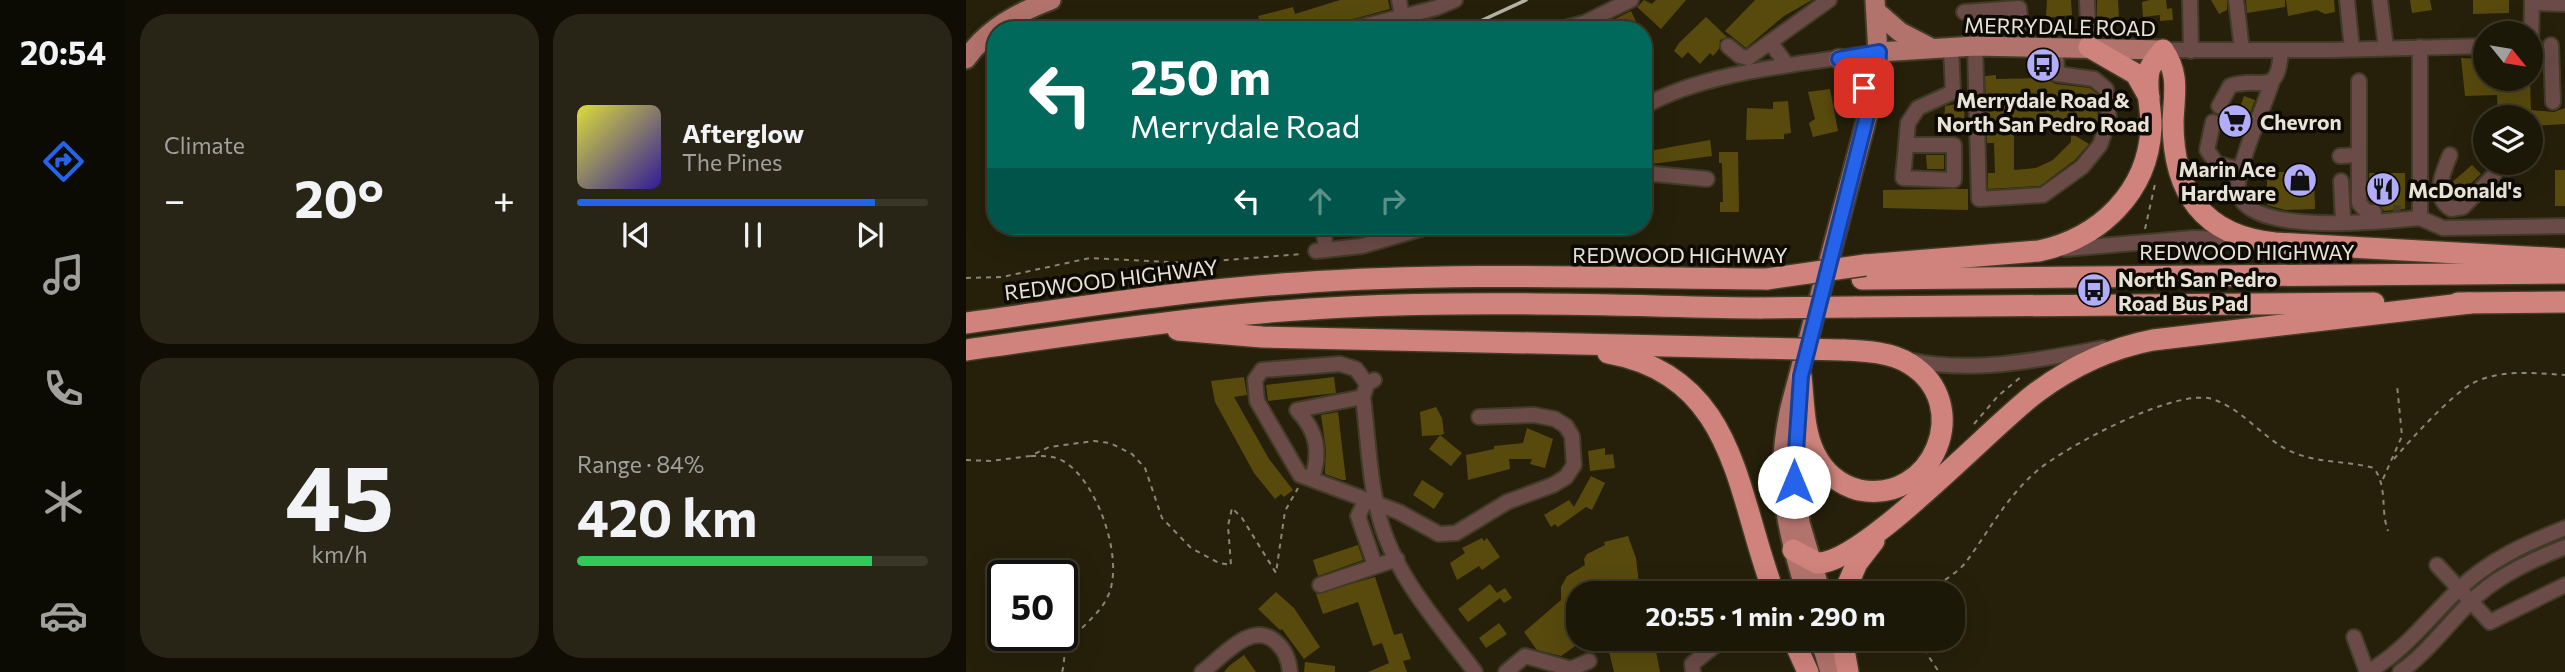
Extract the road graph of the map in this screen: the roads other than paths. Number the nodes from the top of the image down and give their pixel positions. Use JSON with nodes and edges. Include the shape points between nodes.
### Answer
{"nodes":[{"id":1,"x":1051,"y":0,"type":"edge"},
{"id":2,"x":1399,"y":0,"type":"edge"},
{"id":3,"x":1455,"y":0,"type":"edge"},
{"id":4,"x":1631,"y":0,"type":"edge"},
{"id":5,"x":1829,"y":0,"type":"edge"},
{"id":6,"x":2087,"y":0,"type":"edge"},
{"id":7,"x":2190,"y":0,"type":"edge"},
{"id":8,"x":2236,"y":0,"type":"edge"},
{"id":9,"x":2347,"y":0,"type":"edge"},
{"id":10,"x":2380,"y":0,"type":"edge"},
{"id":11,"x":2532,"y":2,"type":"edge"},
{"id":12,"x":2565,"y":4,"type":"edge"},
{"id":13,"x":1876,"y":6,"type":"edge"},
{"id":14,"x":1964,"y":12,"type":"dead end"},
{"id":15,"x":1402,"y":16,"type":"junction"},
{"id":16,"x":1007,"y":21,"type":"edge"},
{"id":17,"x":1383,"y":21,"type":"edge"},
{"id":18,"x":1588,"y":21,"type":"edge"},
{"id":19,"x":2532,"y":21,"type":"edge"},
{"id":20,"x":987,"y":34,"type":"edge"},
{"id":21,"x":1770,"y":42,"type":"junction"},
{"id":22,"x":2558,"y":45,"type":"edge"},
{"id":23,"x":1728,"y":46,"type":"dead end"},
{"id":24,"x":1975,"y":46,"type":"junction"},
{"id":25,"x":2023,"y":46,"type":"junction"},
{"id":26,"x":2056,"y":46,"type":"junction"},
{"id":27,"x":2473,"y":46,"type":"edge"},
{"id":28,"x":1951,"y":47,"type":"junction"},
{"id":29,"x":2089,"y":47,"type":"junction"},
{"id":30,"x":2420,"y":47,"type":"junction"},
{"id":31,"x":1930,"y":48,"type":"junction"},
{"id":32,"x":2386,"y":48,"type":"junction"},
{"id":33,"x":2163,"y":50,"type":"junction"},
{"id":34,"x":2242,"y":50,"type":"junction"},
{"id":35,"x":2281,"y":50,"type":"junction"},
{"id":36,"x":2352,"y":50,"type":"junction"},
{"id":37,"x":2192,"y":51,"type":"junction"},
{"id":38,"x":1879,"y":52,"type":"junction"},
{"id":39,"x":966,"y":58,"type":"edge"},
{"id":40,"x":1839,"y":59,"type":"junction"},
{"id":41,"x":1787,"y":65,"type":"junction"},
{"id":42,"x":2359,"y":81,"type":"dead end"},
{"id":43,"x":2272,"y":82,"type":"junction"},
{"id":44,"x":1652,"y":102,"type":"edge"},
{"id":45,"x":2553,"y":102,"type":"dead end"},
{"id":46,"x":2219,"y":106,"type":"dead end"},
{"id":47,"x":1868,"y":115,"type":"junction"},
{"id":48,"x":2152,"y":117,"type":"junction"},
{"id":49,"x":2213,"y":122,"type":"dead end"},
{"id":50,"x":1906,"y":145,"type":"dead end"},
{"id":51,"x":2359,"y":155,"type":"junction"},
{"id":52,"x":2450,"y":155,"type":"dead end"},
{"id":53,"x":2340,"y":156,"type":"dead end"},
{"id":54,"x":2239,"y":169,"type":"junction"},
{"id":55,"x":1652,"y":174,"type":"edge"},
{"id":56,"x":2494,"y":175,"type":"dead end"},
{"id":57,"x":1707,"y":179,"type":"dead end"},
{"id":58,"x":2341,"y":181,"type":"dead end"},
{"id":59,"x":2423,"y":218,"type":"junction"},
{"id":60,"x":2343,"y":221,"type":"junction"},
{"id":61,"x":2565,"y":226,"type":"edge"},
{"id":62,"x":1322,"y":235,"type":"edge"},
{"id":63,"x":1390,"y":235,"type":"edge"},
{"id":64,"x":2262,"y":242,"type":"junction"},
{"id":65,"x":2026,"y":253,"type":"junction"},
{"id":66,"x":2565,"y":259,"type":"edge"},
{"id":67,"x":1863,"y":272,"type":"junction"},
{"id":68,"x":2565,"y":273,"type":"edge"},
{"id":69,"x":2565,"y":302,"type":"edge"},
{"id":70,"x":2470,"y":303,"type":"junction"},
{"id":71,"x":966,"y":323,"type":"edge"},
{"id":72,"x":1139,"y":326,"type":"junction"},
{"id":73,"x":2153,"y":340,"type":"junction"},
{"id":74,"x":1488,"y":342,"type":"junction"},
{"id":75,"x":966,"y":350,"type":"edge"},
{"id":76,"x":1883,"y":354,"type":"junction"},
{"id":77,"x":1801,"y":376,"type":"junction"},
{"id":78,"x":1369,"y":387,"type":"junction"},
{"id":79,"x":1479,"y":417,"type":"dead end"},
{"id":80,"x":1306,"y":477,"type":"junction"},
{"id":81,"x":1931,"y":488,"type":"junction"},
{"id":82,"x":1366,"y":502,"type":"junction"},
{"id":83,"x":2565,"y":527,"type":"edge"},
{"id":84,"x":2565,"y":547,"type":"edge"},
{"id":85,"x":1793,"y":550,"type":"junction"},
{"id":86,"x":1397,"y":559,"type":"junction"},
{"id":87,"x":1811,"y":562,"type":"junction"},
{"id":88,"x":1375,"y":565,"type":"junction"},
{"id":89,"x":2437,"y":565,"type":"dead end"},
{"id":90,"x":1770,"y":581,"type":"edge"},
{"id":91,"x":1802,"y":581,"type":"edge"},
{"id":92,"x":1817,"y":581,"type":"edge"},
{"id":93,"x":1850,"y":581,"type":"edge"},
{"id":94,"x":1320,"y":585,"type":"dead end"},
{"id":95,"x":2565,"y":585,"type":"edge"},
{"id":96,"x":2459,"y":589,"type":"junction"},
{"id":97,"x":2471,"y":602,"type":"junction"},
{"id":98,"x":2354,"y":637,"type":"dead end"},
{"id":99,"x":1708,"y":651,"type":"edge"},
{"id":100,"x":1798,"y":651,"type":"edge"},
{"id":101,"x":1824,"y":651,"type":"edge"},
{"id":102,"x":1839,"y":651,"type":"edge"},
{"id":103,"x":1844,"y":651,"type":"edge"},
{"id":104,"x":1590,"y":661,"type":"dead end"},
{"id":105,"x":1202,"y":672,"type":"edge"},
{"id":106,"x":1290,"y":672,"type":"edge"},
{"id":107,"x":1475,"y":672,"type":"edge"},
{"id":108,"x":1506,"y":672,"type":"edge"},
{"id":109,"x":1693,"y":672,"type":"edge"},
{"id":110,"x":1808,"y":672,"type":"edge"},
{"id":111,"x":1830,"y":672,"type":"edge"},
{"id":112,"x":1847,"y":672,"type":"edge"},
{"id":113,"x":2368,"y":672,"type":"edge"},
{"id":114,"x":2400,"y":672,"type":"edge"}],
"edges":[{"from":1,"to":16,"type":"main road"},
{"from":2,"to":15,"type":"street"},
{"from":3,"to":15,"type":"street"},
{"from":4,"to":18,"type":"street"},
{"from":5,"to":21,"type":"street"},
{"from":6,"to":29,"type":"street"},
{"from":7,"to":37,"type":"street"},
{"from":8,"to":34,"type":"street"},
{"from":9,"to":36,"type":"street"},
{"from":10,"to":32,"type":"street"},
{"from":11,"to":12,"type":"street"},
{"from":11,"to":19,"type":"street"},
{"from":13,"to":31,"type":"main road","via":[[1900,32]]},
{"from":13,"to":38,"type":"main road"},
{"from":14,"to":25,"type":"street","via":[[2019,8]]},
{"from":15,"to":17,"type":"street"},
{"from":20,"to":39,"type":"main road"},
{"from":21,"to":23,"type":"street","via":[[1748,58]]},
{"from":21,"to":41,"type":"street"},
{"from":22,"to":45,"type":"street"},
{"from":24,"to":25,"type":"main road","name":"MERRYDALE ROAD"},
{"from":24,"to":26,"type":"street","via":[[1979,199],[2043,195],[2081,167],[2101,145],[2109,119],[2106,89],[2094,79],[2057,74]]},
{"from":24,"to":28,"type":"main road","name":"MERRYDALE ROAD"},
{"from":25,"to":26,"type":"main road","name":"MERRYDALE ROAD"},
{"from":26,"to":29,"type":"main road","name":"MERRYDALE ROAD"},
{"from":27,"to":30,"type":"street","name":"MERRYDALE ROAD"},
{"from":28,"to":31,"type":"main road","name":"MERRYDALE ROAD"},
{"from":28,"to":50,"type":"street","via":[[1953,92],[1918,108],[1908,123]]},
{"from":29,"to":33,"type":"main road","name":"MERRYDALE ROAD"},
{"from":29,"to":48,"type":"highway","via":[[2136,74],[2147,92]]},
{"from":30,"to":32,"type":"street","name":"MERRYDALE ROAD"},
{"from":30,"to":59,"type":"street"},
{"from":31,"to":38,"type":"main road","name":"MERRYDALE ROAD"},
{"from":32,"to":36,"type":"street","name":"MERRYDALE ROAD"},
{"from":33,"to":37,"type":"street","name":"MERRYDALE ROAD"},
{"from":33,"to":48,"type":"highway","via":[[2150,68]]},
{"from":33,"to":64,"type":"highway","via":[[2175,67],[2174,151],[2188,194],[2226,231]]},
{"from":34,"to":35,"type":"street","name":"MERRYDALE ROAD"},
{"from":34,"to":37,"type":"street","name":"MERRYDALE ROAD"},
{"from":35,"to":36,"type":"street","name":"MERRYDALE ROAD"},
{"from":35,"to":43,"type":"street","via":[[2278,74]]},
{"from":38,"to":40,"type":"street","name":"MERRYDALE ROAD"},
{"from":38,"to":47,"type":"main road"},
{"from":40,"to":41,"type":"street","name":"MERRYDALE ROAD"},
{"from":40,"to":47,"type":"main road","via":[[1853,66],[1860,77]]},
{"from":41,"to":44,"type":"street","name":"MERRYDALE ROAD","via":[[1669,92]]},
{"from":42,"to":51,"type":"street"},
{"from":43,"to":46,"type":"street","via":[[2230,86]]},
{"from":43,"to":54,"type":"street"},
{"from":47,"to":77,"type":"main road"},
{"from":48,"to":65,"type":"highway","via":[[2144,165],[2119,208],[2077,239]]},
{"from":49,"to":54,"type":"street","via":[[2207,149],[2217,163]]},
{"from":51,"to":53,"type":"street"},
{"from":51,"to":59,"type":"street","via":[[2359,203],[2367,212]]},
{"from":52,"to":56,"type":"street","via":[[2440,194],[2451,209],[2463,207]]},
{"from":54,"to":60,"type":"street","via":[[2238,192],[2247,208],[2279,221]]},
{"from":55,"to":57,"type":"street"},
{"from":58,"to":60,"type":"street"},
{"from":59,"to":60,"type":"street"},
{"from":59,"to":61,"type":"street","via":[[2443,228]]},
{"from":62,"to":63,"type":"street","via":[[1321,251],[1362,246]]},
{"from":64,"to":65,"type":"street","via":[[2193,238]]},
{"from":64,"to":66,"type":"highway"},
{"from":65,"to":67,"type":"highway"},
{"from":67,"to":68,"type":"highway","name":"REDWOOD HIGHWAY"},
{"from":67,"to":71,"type":"highway","name":"REDWOOD HIGHWAY","bridge":true,"via":[[1768,279],[1451,276],[1348,280],[1194,292]]},
{"from":69,"to":70,"type":"highway"},
{"from":70,"to":72,"type":"highway","bridge":true,"via":[[1761,308],[1396,305]]},
{"from":70,"to":73,"type":"highway"},
{"from":72,"to":74,"type":"highway","via":[[1249,337]]},
{"from":72,"to":75,"type":"highway"},
{"from":73,"to":76,"type":"street","via":[[1971,368]]},
{"from":73,"to":81,"type":"highway","via":[[2100,357],[2047,385]]},
{"from":74,"to":76,"type":"highway","bridge":true},
{"from":74,"to":90,"type":"highway","via":[[1628,357],[1658,369],[1687,390],[1712,416],[1729,447]]},
{"from":76,"to":77,"type":"highway","via":[[1904,361],[1924,376],[1935,391],[1943,419],[1940,443],[1930,463],[1911,481],[1893,488],[1856,489],[1825,470],[1809,439]]},
{"from":77,"to":85,"type":"main road","via":[[1790,408],[1780,467],[1783,510]]},
{"from":77,"to":87,"type":"main road","via":[[1794,482]]},
{"from":78,"to":80,"type":"street","via":[[1297,410],[1307,421],[1319,457]]},
{"from":78,"to":80,"type":"street","via":[[1356,369],[1340,364],[1262,370],[1255,380],[1257,401]]},
{"from":78,"to":82,"type":"street"},
{"from":79,"to":82,"type":"street","via":[[1534,415],[1561,422],[1574,443],[1570,472],[1456,533],[1431,532],[1399,512]]},
{"from":80,"to":82,"type":"street"},
{"from":81,"to":87,"type":"highway","via":[[1841,558]]},
{"from":81,"to":93,"type":"highway","via":[[1866,551]]},
{"from":82,"to":86,"type":"street"},
{"from":82,"to":88,"type":"street","via":[[1358,516]]},
{"from":83,"to":96,"type":"street","via":[[2498,559]]},
{"from":84,"to":97,"type":"street","via":[[2507,574]]},
{"from":85,"to":87,"type":"highway"},
{"from":85,"to":91,"type":"main road"},
{"from":86,"to":88,"type":"street"},
{"from":86,"to":107,"type":"street","via":[[1416,593]]},
{"from":87,"to":92,"type":"main road"},
{"from":88,"to":94,"type":"street"},
{"from":89,"to":96,"type":"street"},
{"from":95,"to":97,"type":"street","via":[[2490,622]]},
{"from":96,"to":97,"type":"street"},
{"from":96,"to":113,"type":"street","via":[[2409,642]]},
{"from":97,"to":114,"type":"street"},
{"from":98,"to":113,"type":"street"},
{"from":99,"to":109,"type":"street","via":[[1692,664]]},
{"from":100,"to":110,"type":"highway"},
{"from":101,"to":111,"type":"main road"},
{"from":102,"to":112,"type":"main road"},
{"from":103,"to":112,"type":"highway"},
{"from":104,"to":108,"type":"street","via":[[1571,669],[1525,656]]},
{"from":105,"to":106,"type":"street","via":[[1248,637],[1262,636],[1275,640],[1288,656]]}]}
